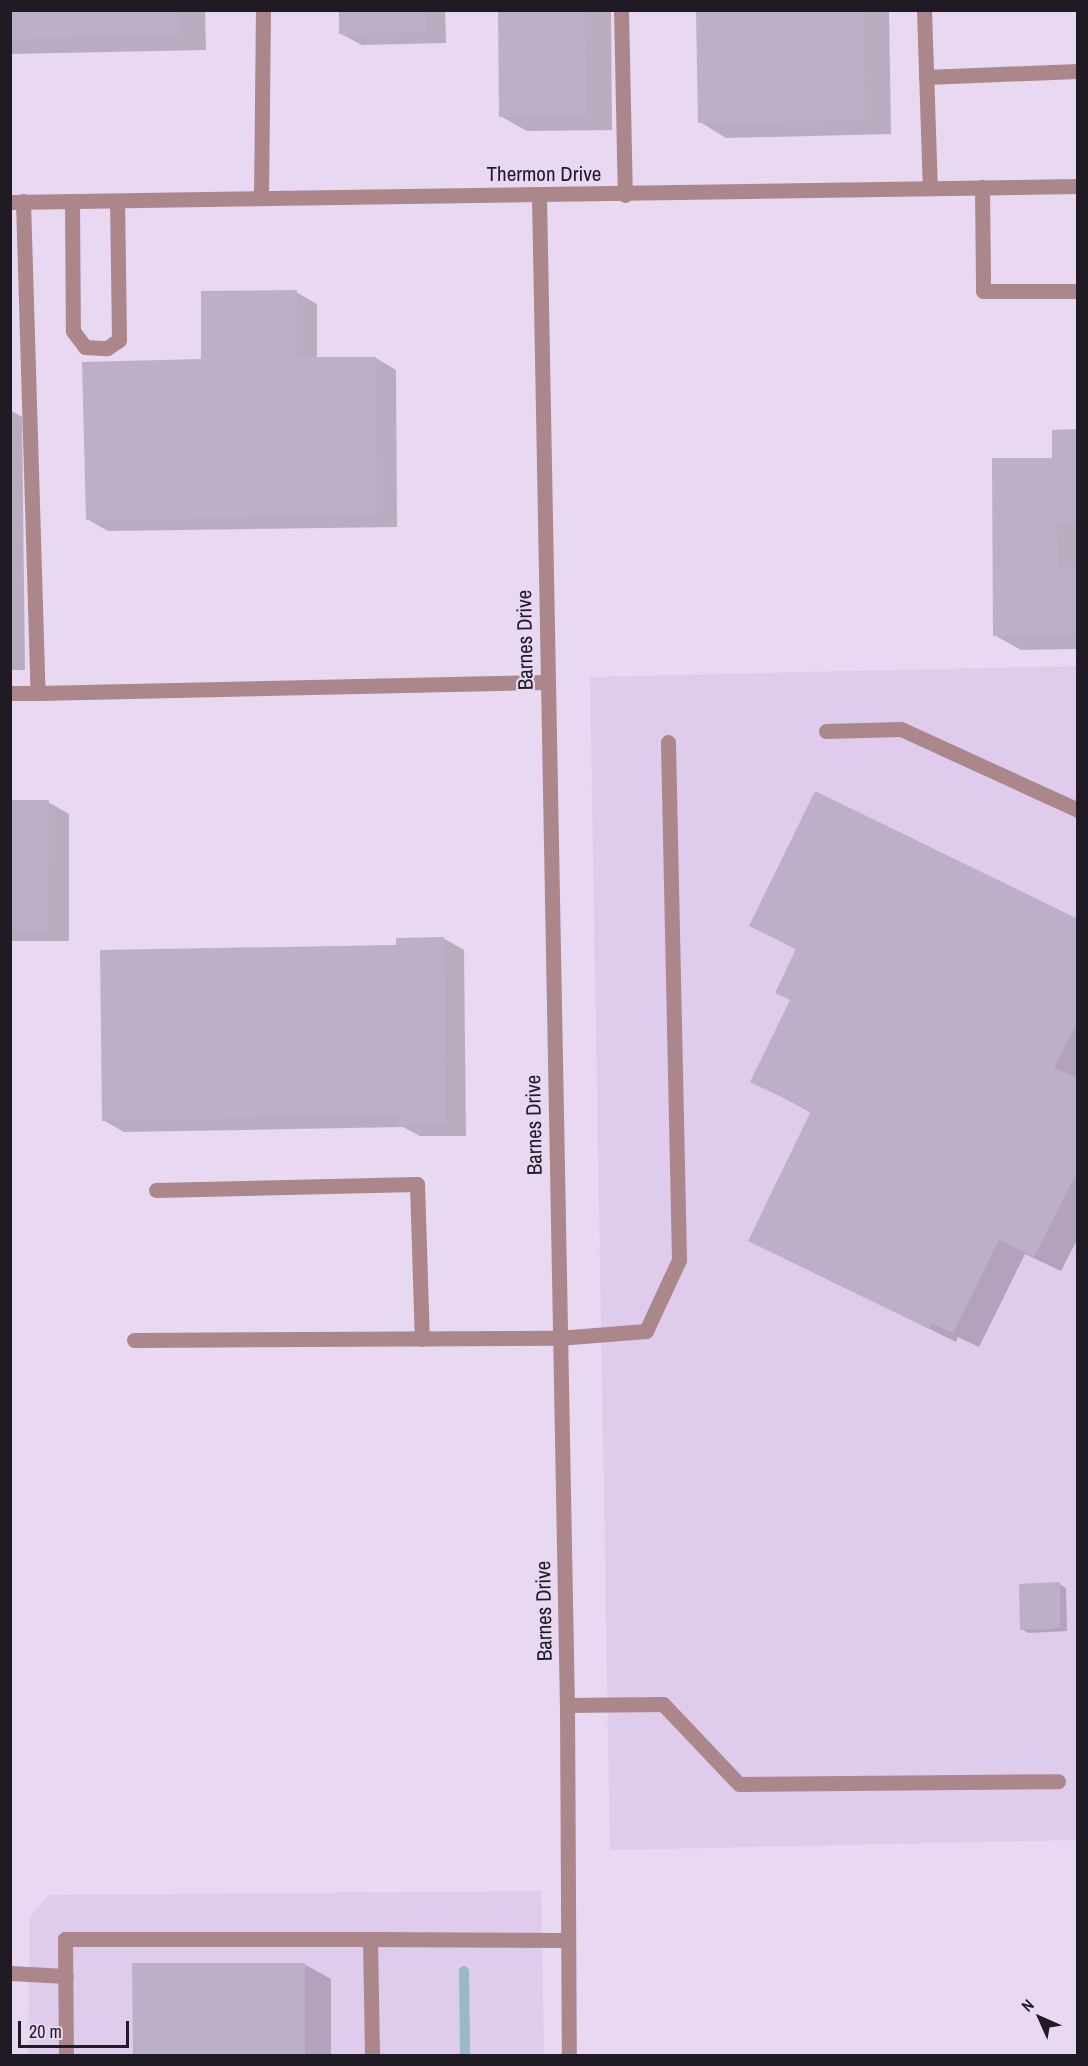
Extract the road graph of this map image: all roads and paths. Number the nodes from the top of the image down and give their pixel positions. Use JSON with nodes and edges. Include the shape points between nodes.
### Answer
{"nodes":[{"id":1,"x":263,"y":10,"type":"edge"},
{"id":2,"x":621,"y":10,"type":"edge"},
{"id":3,"x":924,"y":10,"type":"edge"},
{"id":4,"x":1077,"y":71,"type":"edge"},
{"id":5,"x":926,"y":77,"type":"junction"},
{"id":6,"x":1077,"y":186,"type":"edge"},
{"id":7,"x":982,"y":187,"type":"junction"},
{"id":8,"x":930,"y":188,"type":"junction"},
{"id":9,"x":539,"y":195,"type":"junction"},
{"id":10,"x":625,"y":195,"type":"junction"},
{"id":11,"x":261,"y":198,"type":"junction"},
{"id":12,"x":17,"y":201,"type":"edge"},
{"id":13,"x":72,"y":201,"type":"junction"},
{"id":14,"x":117,"y":201,"type":"junction"},
{"id":15,"x":1077,"y":291,"type":"edge"},
{"id":16,"x":547,"y":682,"type":"junction"},
{"id":17,"x":10,"y":693,"type":"edge"},
{"id":18,"x":38,"y":693,"type":"junction"},
{"id":19,"x":826,"y":731,"type":"dead end"},
{"id":20,"x":668,"y":742,"type":"dead end"},
{"id":21,"x":1077,"y":810,"type":"edge"},
{"id":22,"x":156,"y":1190,"type":"dead end"},
{"id":23,"x":558,"y":1338,"type":"junction"},
{"id":24,"x":422,"y":1339,"type":"junction"},
{"id":25,"x":134,"y":1340,"type":"dead end"},
{"id":26,"x":567,"y":1705,"type":"junction"},
{"id":27,"x":1058,"y":1781,"type":"dead end"},
{"id":28,"x":370,"y":1939,"type":"junction"},
{"id":29,"x":568,"y":1940,"type":"junction"},
{"id":30,"x":10,"y":1973,"type":"edge"},
{"id":31,"x":66,"y":1976,"type":"junction"},
{"id":32,"x":66,"y":2055,"type":"edge"},
{"id":33,"x":372,"y":2055,"type":"edge"},
{"id":34,"x":569,"y":2055,"type":"edge"}],
"edges":[{"from":1,"to":11,"type":"street"},
{"from":2,"to":10,"type":"street"},
{"from":3,"to":5,"type":"street"},
{"from":4,"to":5,"type":"street"},
{"from":5,"to":8,"type":"street"},
{"from":6,"to":7,"type":"street","name":"Thermon Drive"},
{"from":7,"to":8,"type":"street","name":"Thermon Drive"},
{"from":7,"to":15,"type":"street","via":[[983,291]]},
{"from":8,"to":10,"type":"street","name":"Thermon Drive"},
{"from":9,"to":10,"type":"street","name":"Thermon Drive"},
{"from":9,"to":11,"type":"street","name":"Thermon Drive"},
{"from":9,"to":16,"type":"street","name":"Barnes Drive"},
{"from":11,"to":14,"type":"street","name":"Thermon Drive"},
{"from":12,"to":13,"type":"street","name":"Thermon Drive"},
{"from":12,"to":18,"type":"street"},
{"from":13,"to":14,"type":"street","name":"Thermon Drive"},
{"from":13,"to":14,"type":"street","via":[[73,331],[86,346],[107,348],[119,340]]},
{"from":16,"to":18,"type":"street"},
{"from":16,"to":23,"type":"street","name":"Barnes Drive"},
{"from":17,"to":18,"type":"street"},
{"from":19,"to":21,"type":"street","via":[[901,729]]},
{"from":20,"to":23,"type":"street","via":[[679,1260],[646,1331]]},
{"from":22,"to":24,"type":"street","via":[[417,1184]]},
{"from":23,"to":24,"type":"street"},
{"from":23,"to":26,"type":"street","name":"Barnes Drive"},
{"from":24,"to":25,"type":"street"},
{"from":26,"to":27,"type":"street","via":[[663,1704],[739,1784]]},
{"from":26,"to":29,"type":"street","name":"Barnes Drive"},
{"from":28,"to":29,"type":"street"},
{"from":28,"to":31,"type":"street","via":[[65,1939]]},
{"from":28,"to":33,"type":"street"},
{"from":29,"to":34,"type":"street","name":"Barnes Drive"},
{"from":30,"to":31,"type":"street"},
{"from":31,"to":32,"type":"street"}]}
